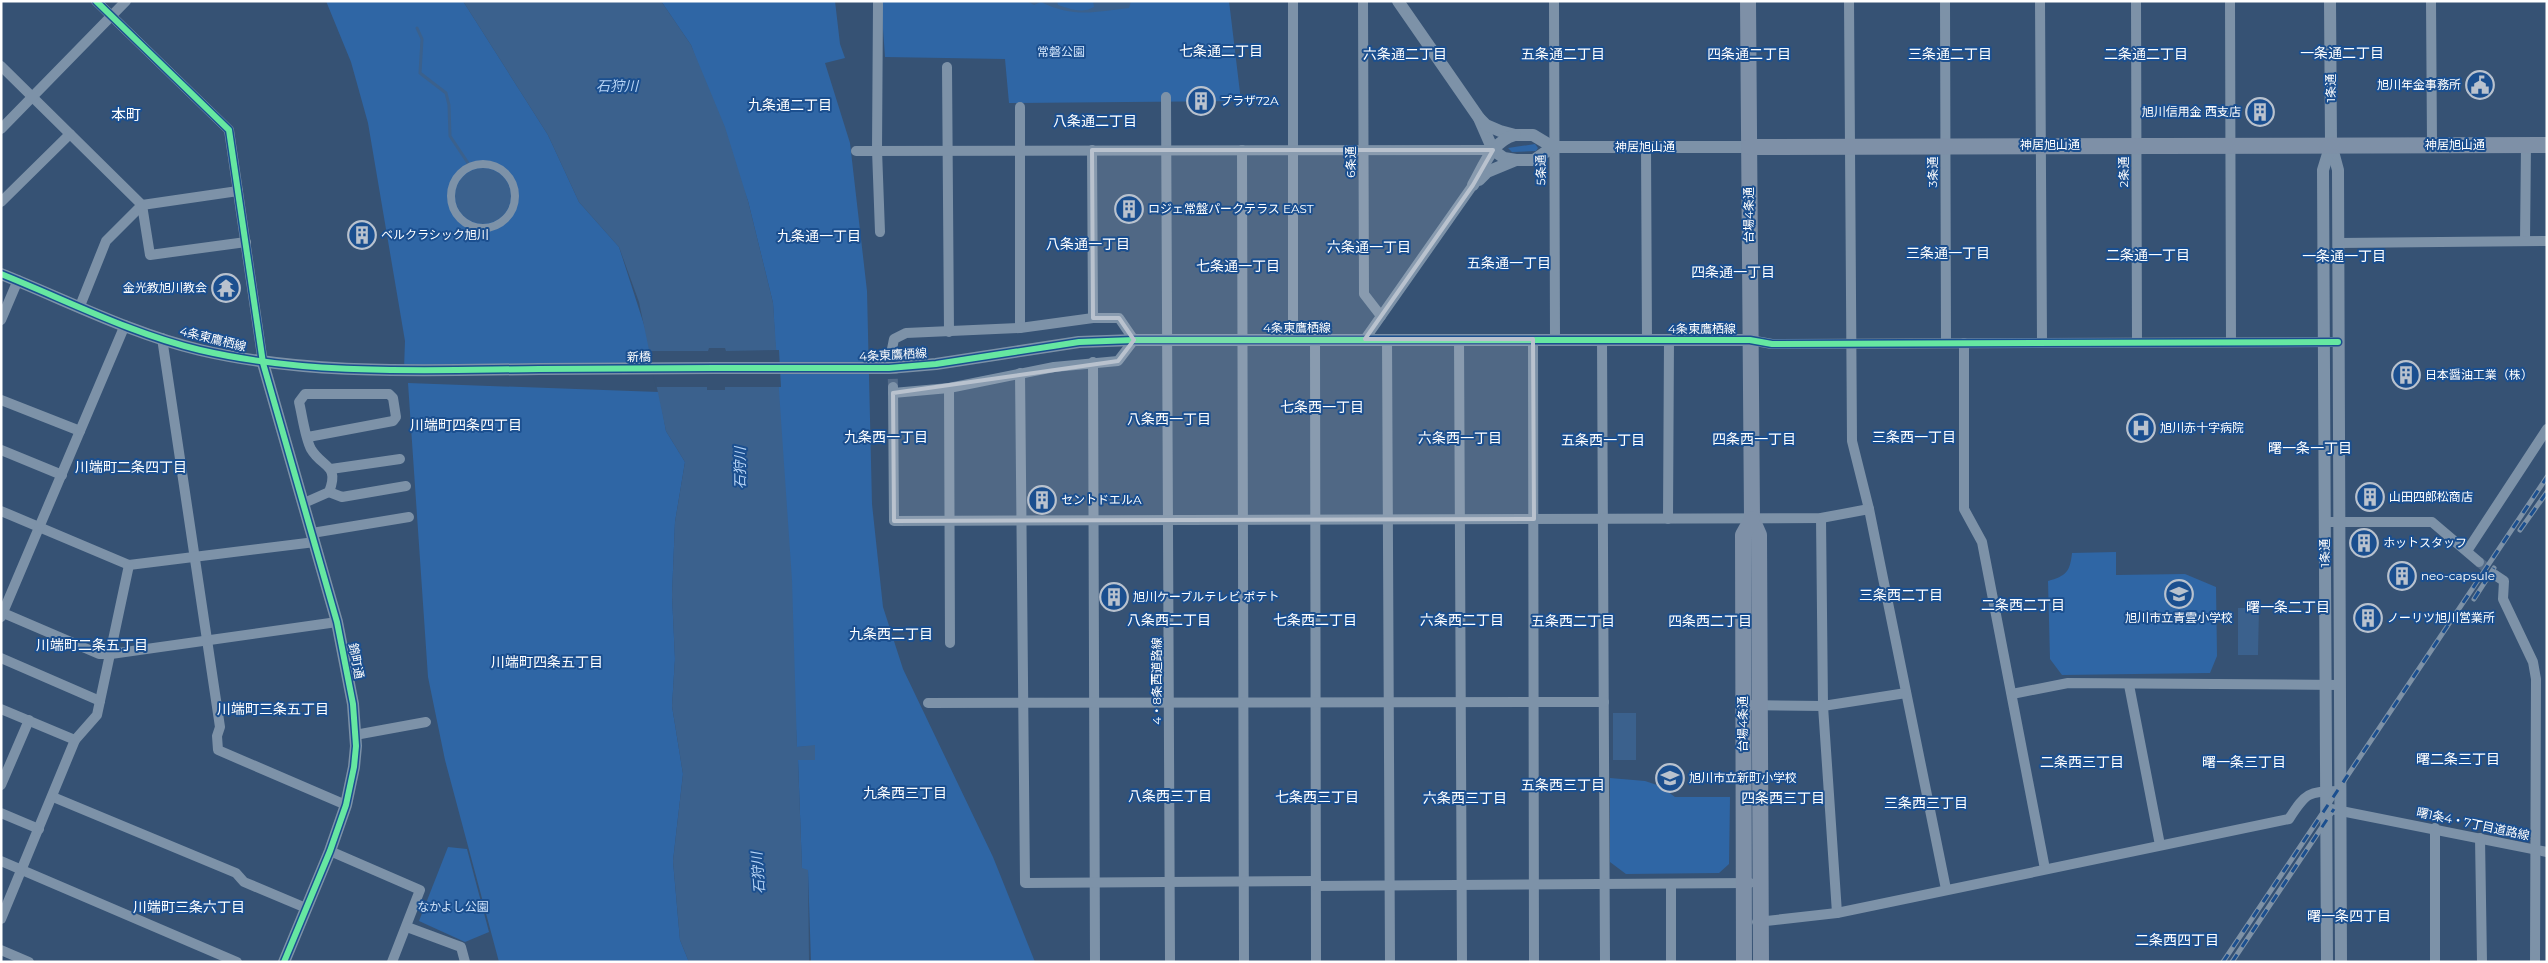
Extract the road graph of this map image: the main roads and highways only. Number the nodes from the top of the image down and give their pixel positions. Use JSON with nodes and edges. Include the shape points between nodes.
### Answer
{"nodes":[{"id":1,"x":1748,"y":1,"type":"edge"},
{"id":2,"x":2547,"y":145,"type":"edge"},
{"id":3,"x":1749,"y":147,"type":"junction"},
{"id":4,"x":1752,"y":519,"type":"junction"},
{"id":5,"x":1744,"y":962,"type":"edge"},
{"id":6,"x":1761,"y":962,"type":"edge"}],
"edges":[{"from":1,"to":3,"type":"highway","name":"台場4条通"},
{"from":2,"to":3,"type":"highway","name":"神居旭山通"},
{"from":3,"to":4,"type":"highway","name":"台場4条通"},
{"from":4,"to":5,"type":"highway","name":"台場4条通","via":[[1743,535]]},
{"from":4,"to":6,"type":"highway","name":"台場4条通","via":[[1759,535]]}]}
